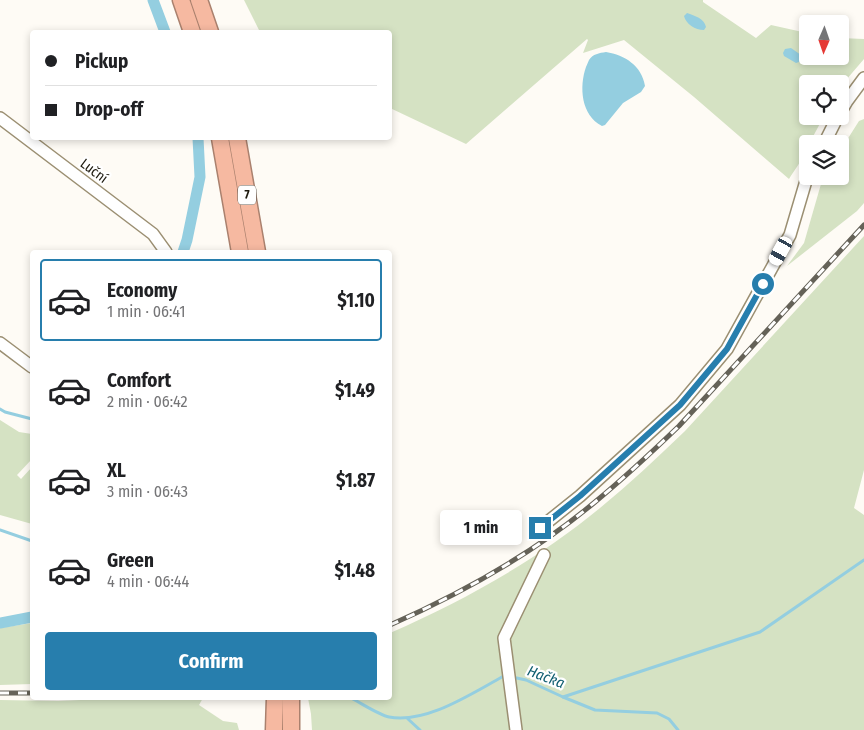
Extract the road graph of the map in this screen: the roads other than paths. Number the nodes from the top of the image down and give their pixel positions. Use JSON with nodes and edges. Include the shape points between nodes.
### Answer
{"nodes":[{"id":1,"x":181,"y":0,"type":"edge"},
{"id":2,"x":199,"y":0,"type":"edge"},
{"id":3,"x":191,"y":30,"type":"edge"},
{"id":4,"x":209,"y":30,"type":"edge"},
{"id":5,"x":864,"y":78,"type":"edge"},
{"id":6,"x":849,"y":98,"type":"edge"},
{"id":7,"x":0,"y":118,"type":"edge"},
{"id":8,"x":220,"y":140,"type":"edge"},
{"id":9,"x":236,"y":140,"type":"edge"},
{"id":10,"x":805,"y":185,"type":"edge"},
{"id":11,"x":165,"y":250,"type":"edge"},
{"id":12,"x":240,"y":250,"type":"edge"},
{"id":13,"x":257,"y":250,"type":"edge"},
{"id":14,"x":0,"y":343,"type":"edge"},
{"id":15,"x":30,"y":366,"type":"edge"},
{"id":16,"x":540,"y":528,"type":"dead end"},
{"id":17,"x":544,"y":555,"type":"dead end"},
{"id":18,"x":275,"y":700,"type":"edge"},
{"id":19,"x":291,"y":700,"type":"edge"},
{"id":20,"x":274,"y":730,"type":"edge"},
{"id":21,"x":291,"y":730,"type":"edge"},
{"id":22,"x":516,"y":730,"type":"edge"}],
"edges":[{"from":1,"to":3,"type":"highway"},
{"from":2,"to":4,"type":"highway"},
{"from":5,"to":6,"type":"street"},
{"from":7,"to":11,"type":"street","name":"Luční","via":[[153,234]]},
{"from":8,"to":12,"type":"highway","number":"7"},
{"from":9,"to":13,"type":"highway","number":"7"},
{"from":10,"to":16,"type":"street","via":[[790,235],[727,349],[680,405]]},
{"from":14,"to":15,"type":"street"},
{"from":17,"to":22,"type":"street","via":[[504,638]]},
{"from":18,"to":20,"type":"highway"},
{"from":19,"to":21,"type":"highway"}]}
